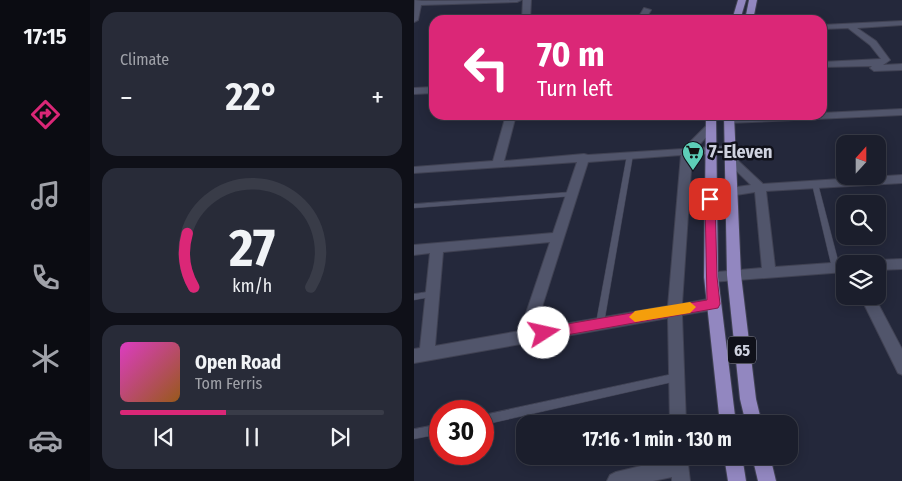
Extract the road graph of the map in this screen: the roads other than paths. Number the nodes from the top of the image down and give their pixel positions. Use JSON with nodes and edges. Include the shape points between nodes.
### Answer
{"nodes":[{"id":1,"x":518,"y":0,"type":"edge"},
{"id":2,"x":527,"y":0,"type":"edge"},
{"id":3,"x":742,"y":0,"type":"edge"},
{"id":4,"x":753,"y":0,"type":"edge"},
{"id":5,"x":418,"y":2,"type":"edge"},
{"id":6,"x":647,"y":10,"type":"dead end"},
{"id":7,"x":526,"y":15,"type":"edge"},
{"id":8,"x":644,"y":15,"type":"edge"},
{"id":9,"x":738,"y":15,"type":"edge"},
{"id":10,"x":750,"y":15,"type":"edge"},
{"id":11,"x":414,"y":20,"type":"edge"},
{"id":12,"x":902,"y":22,"type":"edge"},
{"id":13,"x":850,"y":26,"type":"junction"},
{"id":14,"x":827,"y":28,"type":"edge"},
{"id":15,"x":827,"y":65,"type":"edge"},
{"id":16,"x":902,"y":67,"type":"edge"},
{"id":17,"x":827,"y":70,"type":"edge"},
{"id":18,"x":429,"y":90,"type":"edge"},
{"id":19,"x":414,"y":91,"type":"edge"},
{"id":20,"x":902,"y":112,"type":"edge"},
{"id":21,"x":827,"y":114,"type":"edge"},
{"id":22,"x":510,"y":120,"type":"edge"},
{"id":23,"x":711,"y":120,"type":"edge"},
{"id":24,"x":729,"y":120,"type":"edge"},
{"id":25,"x":710,"y":128,"type":"junction"},
{"id":26,"x":710,"y":149,"type":"junction"},
{"id":27,"x":687,"y":151,"type":"junction"},
{"id":28,"x":630,"y":154,"type":"junction"},
{"id":29,"x":729,"y":154,"type":"junction"},
{"id":30,"x":584,"y":158,"type":"junction"},
{"id":31,"x":498,"y":164,"type":"junction"},
{"id":32,"x":414,"y":170,"type":"edge"},
{"id":33,"x":902,"y":179,"type":"edge"},
{"id":34,"x":815,"y":184,"type":"junction"},
{"id":35,"x":760,"y":188,"type":"junction"},
{"id":36,"x":730,"y":192,"type":"junction"},
{"id":37,"x":572,"y":194,"type":"junction"},
{"id":38,"x":414,"y":206,"type":"edge"},
{"id":39,"x":558,"y":238,"type":"junction"},
{"id":40,"x":437,"y":248,"type":"junction"},
{"id":41,"x":414,"y":250,"type":"edge"},
{"id":42,"x":837,"y":255,"type":"edge"},
{"id":43,"x":902,"y":264,"type":"edge"},
{"id":44,"x":886,"y":265,"type":"edge"},
{"id":45,"x":836,"y":268,"type":"edge"},
{"id":46,"x":769,"y":273,"type":"junction"},
{"id":47,"x":734,"y":275,"type":"junction"},
{"id":48,"x":711,"y":277,"type":"junction"},
{"id":49,"x":433,"y":294,"type":"junction"},
{"id":50,"x":414,"y":297,"type":"edge"},
{"id":51,"x":713,"y":304,"type":"junction"},
{"id":52,"x":872,"y":305,"type":"edge"},
{"id":53,"x":676,"y":310,"type":"junction"},
{"id":54,"x":600,"y":323,"type":"junction"},
{"id":55,"x":525,"y":337,"type":"junction"},
{"id":56,"x":421,"y":355,"type":"edge"},
{"id":57,"x":902,"y":368,"type":"edge"},
{"id":58,"x":677,"y":377,"type":"junction"},
{"id":59,"x":678,"y":415,"type":"edge"},
{"id":60,"x":727,"y":415,"type":"edge"},
{"id":61,"x":752,"y":415,"type":"edge"},
{"id":62,"x":494,"y":418,"type":"edge"},
{"id":63,"x":429,"y":431,"type":"edge"},
{"id":64,"x":414,"y":434,"type":"edge"},
{"id":65,"x":734,"y":465,"type":"edge"},
{"id":66,"x":763,"y":465,"type":"edge"},
{"id":67,"x":679,"y":468,"type":"edge"},
{"id":68,"x":616,"y":481,"type":"edge"},
{"id":69,"x":737,"y":481,"type":"edge"},
{"id":70,"x":767,"y":481,"type":"edge"}],
"edges":[{"from":1,"to":5,"type":"street"},
{"from":2,"to":7,"type":"street"},
{"from":3,"to":9,"type":"main road"},
{"from":4,"to":10,"type":"main road"},
{"from":5,"to":11,"type":"street"},
{"from":6,"to":8,"type":"street"},
{"from":12,"to":13,"type":"street"},
{"from":13,"to":14,"type":"street"},
{"from":13,"to":15,"type":"street","via":[[873,44],[886,60],[881,63]]},
{"from":16,"to":17,"type":"street"},
{"from":18,"to":19,"type":"street"},
{"from":20,"to":21,"type":"street"},
{"from":22,"to":31,"type":"street"},
{"from":23,"to":25,"type":"main road","number":"65"},
{"from":24,"to":29,"type":"main road","number":"65"},
{"from":25,"to":26,"type":"main road","number":"65"},
{"from":25,"to":27,"type":"street"},
{"from":26,"to":27,"type":"street"},
{"from":26,"to":29,"type":"street"},
{"from":26,"to":48,"type":"main road","number":"65"},
{"from":27,"to":28,"type":"street"},
{"from":27,"to":53,"type":"street"},
{"from":28,"to":30,"type":"street"},
{"from":28,"to":54,"type":"lane"},
{"from":29,"to":35,"type":"street"},
{"from":29,"to":36,"type":"main road","number":"65"},
{"from":30,"to":31,"type":"street"},
{"from":30,"to":37,"type":"street"},
{"from":31,"to":32,"type":"street"},
{"from":33,"to":34,"type":"street"},
{"from":34,"to":35,"type":"street"},
{"from":34,"to":42,"type":"lane"},
{"from":35,"to":36,"type":"street"},
{"from":35,"to":46,"type":"street"},
{"from":36,"to":47,"type":"main road","number":"65"},
{"from":37,"to":38,"type":"lane"},
{"from":37,"to":39,"type":"street"},
{"from":39,"to":40,"type":"street"},
{"from":39,"to":55,"type":"street"},
{"from":40,"to":41,"type":"street"},
{"from":40,"to":49,"type":"street"},
{"from":43,"to":44,"type":"street"},
{"from":45,"to":46,"type":"street"},
{"from":46,"to":47,"type":"street"},
{"from":47,"to":48,"type":"street"},
{"from":47,"to":61,"type":"main road","number":"65"},
{"from":48,"to":51,"type":"main road","number":"65"},
{"from":49,"to":50,"type":"lane"},
{"from":49,"to":56,"type":"street"},
{"from":51,"to":53,"type":"street"},
{"from":51,"to":60,"type":"main road","number":"65"},
{"from":52,"to":57,"type":"street"},
{"from":53,"to":54,"type":"street"},
{"from":53,"to":58,"type":"street"},
{"from":54,"to":55,"type":"street"},
{"from":55,"to":56,"type":"street"},
{"from":58,"to":59,"type":"street"},
{"from":58,"to":62,"type":"lane"},
{"from":63,"to":64,"type":"lane"},
{"from":65,"to":69,"type":"main road"},
{"from":66,"to":70,"type":"main road"},
{"from":67,"to":68,"type":"street"}]}
